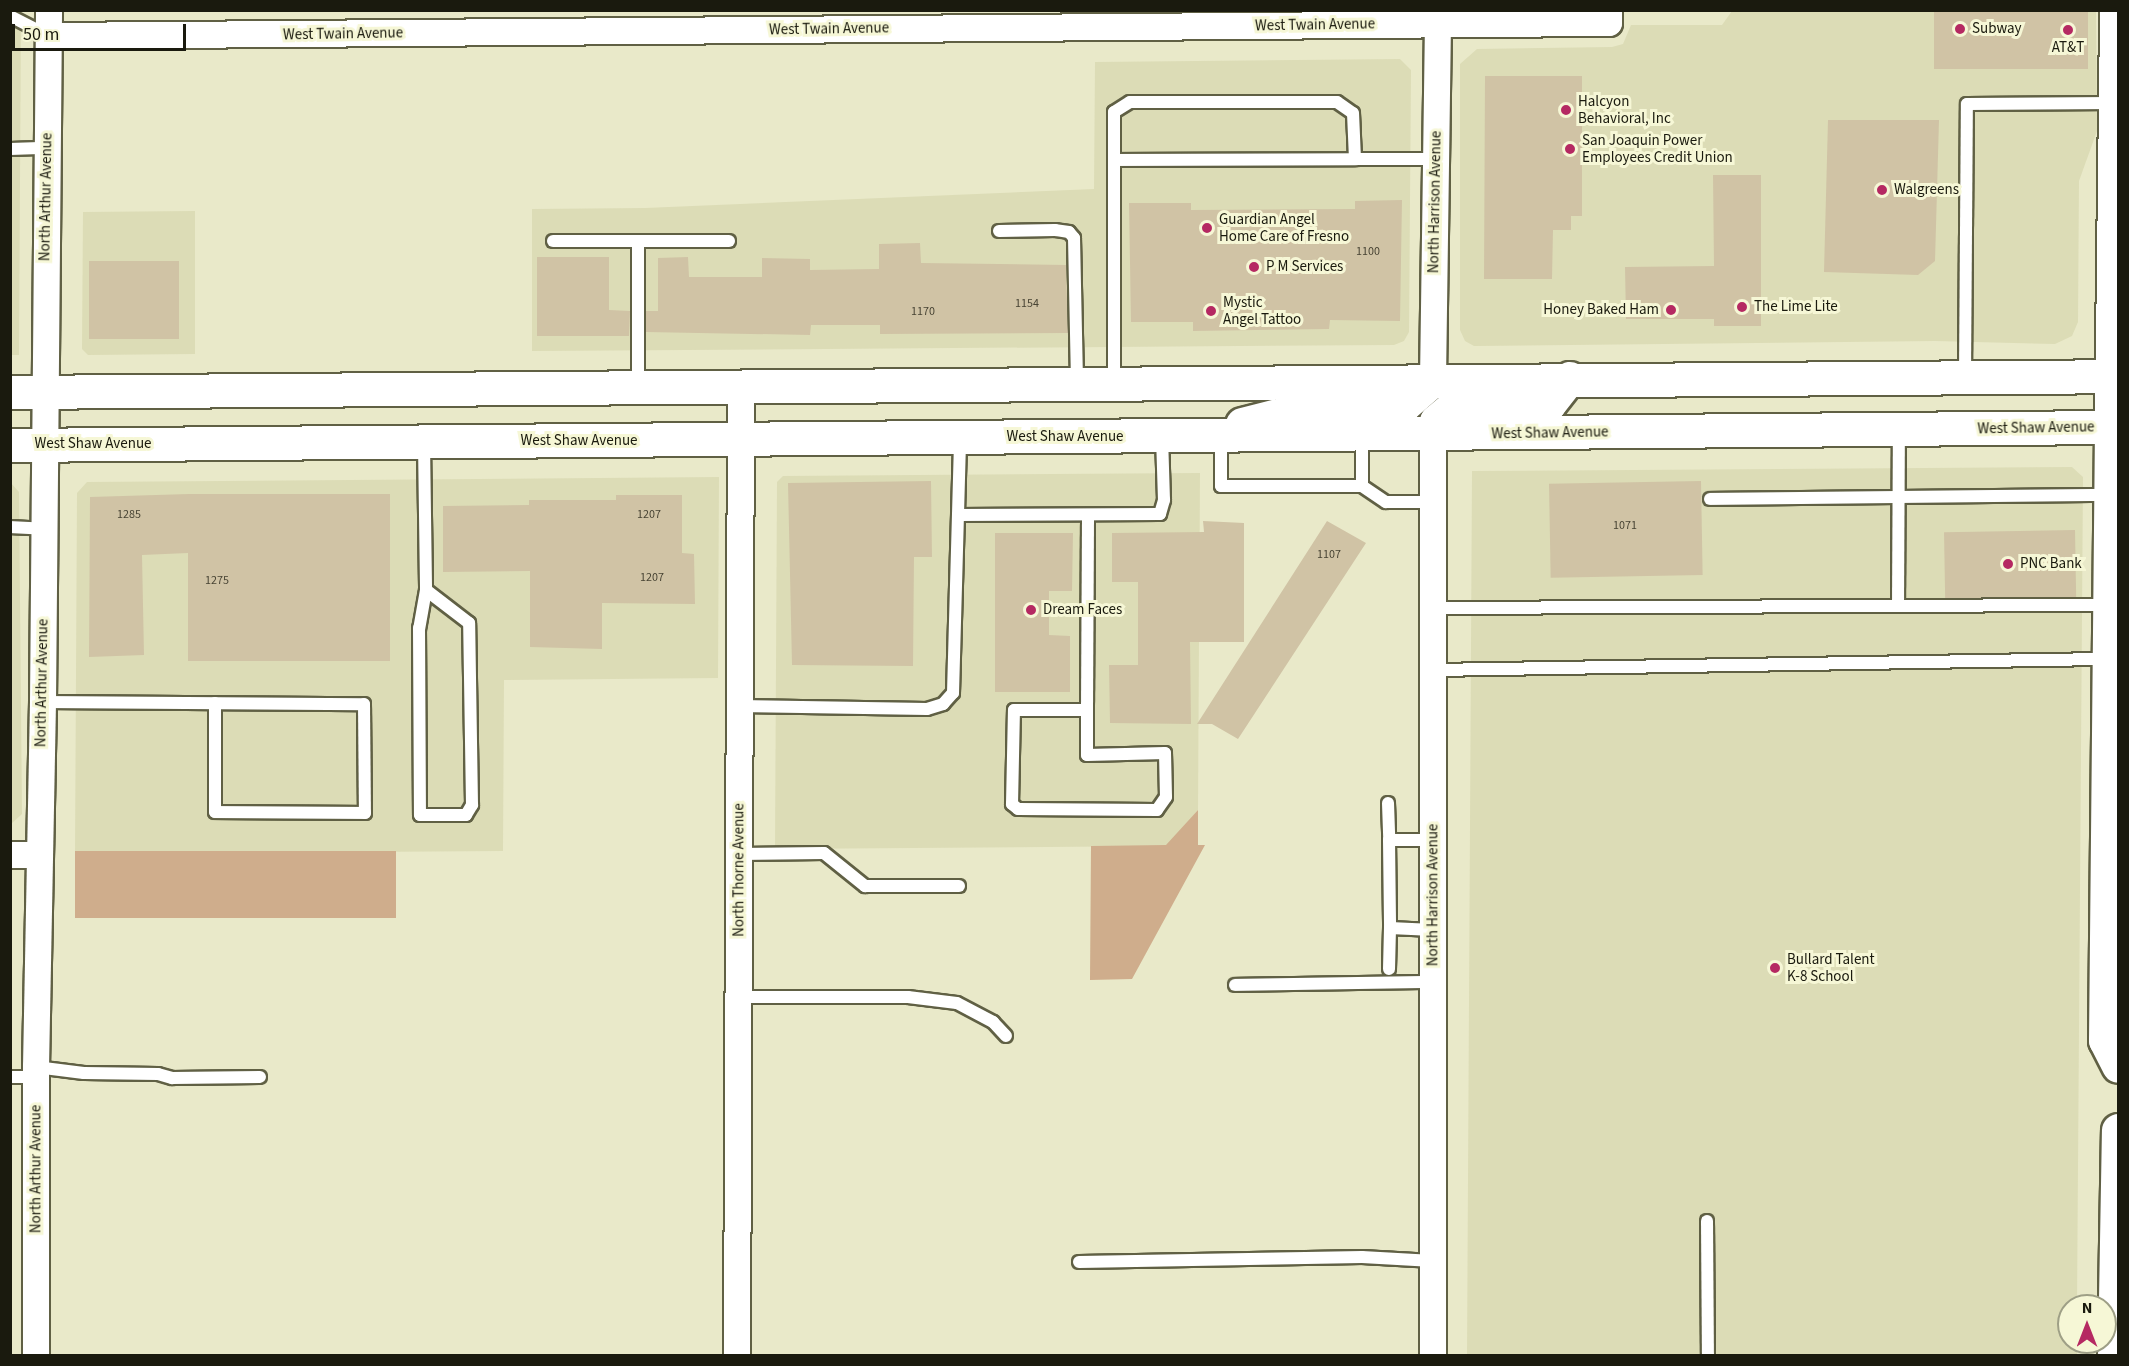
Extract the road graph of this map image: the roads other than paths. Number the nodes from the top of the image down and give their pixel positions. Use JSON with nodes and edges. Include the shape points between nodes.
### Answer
{"nodes":[{"id":1,"x":49,"y":10,"type":"edge"},
{"id":2,"x":2116,"y":10,"type":"edge"},
{"id":3,"x":10,"y":16,"type":"edge"},
{"id":4,"x":1609,"y":17,"type":"edge"},
{"id":5,"x":1438,"y":24,"type":"junction"},
{"id":6,"x":49,"y":36,"type":"junction"},
{"id":7,"x":2115,"y":103,"type":"junction"},
{"id":8,"x":47,"y":148,"type":"junction"},
{"id":9,"x":10,"y":149,"type":"edge"},
{"id":10,"x":1354,"y":159,"type":"junction"},
{"id":11,"x":1436,"y":159,"type":"junction"},
{"id":12,"x":1113,"y":160,"type":"junction"},
{"id":13,"x":999,"y":231,"type":"dead end"},
{"id":14,"x":729,"y":241,"type":"dead end"},
{"id":15,"x":553,"y":242,"type":"dead end"},
{"id":16,"x":638,"y":242,"type":"junction"},
{"id":17,"x":1965,"y":376,"type":"junction"},
{"id":18,"x":2115,"y":376,"type":"edge"},
{"id":19,"x":1569,"y":378,"type":"junction"},
{"id":20,"x":1433,"y":380,"type":"junction"},
{"id":21,"x":1077,"y":382,"type":"junction"},
{"id":22,"x":1114,"y":382,"type":"junction"},
{"id":23,"x":741,"y":385,"type":"junction"},
{"id":24,"x":638,"y":386,"type":"junction"},
{"id":25,"x":10,"y":392,"type":"edge"},
{"id":26,"x":44,"y":392,"type":"junction"},
{"id":27,"x":2115,"y":427,"type":"edge"},
{"id":28,"x":1899,"y":430,"type":"junction"},
{"id":29,"x":1433,"y":434,"type":"junction"},
{"id":30,"x":1362,"y":435,"type":"junction"},
{"id":31,"x":1162,"y":436,"type":"junction"},
{"id":32,"x":1212,"y":436,"type":"junction"},
{"id":33,"x":960,"y":438,"type":"junction"},
{"id":34,"x":741,"y":439,"type":"junction"},
{"id":35,"x":424,"y":442,"type":"junction"},
{"id":36,"x":10,"y":445,"type":"edge"},
{"id":37,"x":43,"y":445,"type":"junction"},
{"id":38,"x":1362,"y":486,"type":"junction"},
{"id":39,"x":2109,"y":495,"type":"junction"},
{"id":40,"x":1899,"y":497,"type":"junction"},
{"id":41,"x":1710,"y":499,"type":"dead end"},
{"id":42,"x":1434,"y":502,"type":"junction"},
{"id":43,"x":958,"y":514,"type":"junction"},
{"id":44,"x":1088,"y":514,"type":"junction"},
{"id":45,"x":10,"y":527,"type":"edge"},
{"id":46,"x":43,"y":529,"type":"junction"},
{"id":47,"x":426,"y":590,"type":"junction"},
{"id":48,"x":2107,"y":605,"type":"junction"},
{"id":49,"x":1898,"y":606,"type":"junction"},
{"id":50,"x":1433,"y":608,"type":"junction"},
{"id":51,"x":2107,"y":659,"type":"junction"},
{"id":52,"x":1433,"y":670,"type":"junction"},
{"id":53,"x":43,"y":702,"type":"junction"},
{"id":54,"x":215,"y":703,"type":"junction"},
{"id":55,"x":739,"y":706,"type":"junction"},
{"id":56,"x":1086,"y":710,"type":"junction"},
{"id":57,"x":1388,"y":803,"type":"dead end"},
{"id":58,"x":1389,"y":840,"type":"junction"},
{"id":59,"x":1433,"y":840,"type":"junction"},
{"id":60,"x":739,"y":854,"type":"junction"},
{"id":61,"x":10,"y":855,"type":"edge"},
{"id":62,"x":38,"y":855,"type":"junction"},
{"id":63,"x":959,"y":886,"type":"dead end"},
{"id":64,"x":1390,"y":928,"type":"junction"},
{"id":65,"x":1433,"y":930,"type":"junction"},
{"id":66,"x":1389,"y":969,"type":"dead end"},
{"id":67,"x":1433,"y":982,"type":"junction"},
{"id":68,"x":1235,"y":985,"type":"dead end"},
{"id":69,"x":739,"y":997,"type":"junction"},
{"id":70,"x":1006,"y":1036,"type":"dead end"},
{"id":71,"x":2118,"y":1066,"type":"edge"},
{"id":72,"x":27,"y":1074,"type":"edge"},
{"id":73,"x":260,"y":1077,"type":"dead end"},
{"id":74,"x":2118,"y":1130,"type":"edge"},
{"id":75,"x":1707,"y":1221,"type":"dead end"},
{"id":76,"x":1433,"y":1261,"type":"junction"},
{"id":77,"x":1079,"y":1262,"type":"dead end"},
{"id":78,"x":2117,"y":1294,"type":"edge"},
{"id":79,"x":36,"y":1356,"type":"edge"},
{"id":80,"x":737,"y":1356,"type":"edge"},
{"id":81,"x":1433,"y":1356,"type":"edge"},
{"id":82,"x":1708,"y":1356,"type":"edge"}],
"edges":[{"from":1,"to":6,"type":"street","name":"North Arthur Avenue"},
{"from":2,"to":7,"type":"main road"},
{"from":3,"to":6,"type":"lane"},
{"from":4,"to":5,"type":"street","name":"West Twain Avenue"},
{"from":5,"to":6,"type":"street","name":"West Twain Avenue"},
{"from":5,"to":11,"type":"street","name":"North Harrison Avenue"},
{"from":6,"to":8,"type":"street","name":"North Arthur Avenue"},
{"from":7,"to":17,"type":"lane","via":[[1967,104]]},
{"from":7,"to":18,"type":"main road"},
{"from":8,"to":9,"type":"lane"},
{"from":8,"to":26,"type":"street","name":"North Arthur Avenue"},
{"from":10,"to":11,"type":"lane"},
{"from":10,"to":12,"type":"lane"},
{"from":10,"to":12,"type":"lane","via":[[1353,113],[1337,102],[1130,102],[1113,112]]},
{"from":11,"to":20,"type":"street","name":"North Harrison Avenue"},
{"from":12,"to":22,"type":"lane"},
{"from":13,"to":21,"type":"lane","via":[[1056,230],[1069,232],[1074,238]]},
{"from":14,"to":16,"type":"lane"},
{"from":15,"to":16,"type":"lane"},
{"from":16,"to":24,"type":"lane"},
{"from":17,"to":18,"type":"main road"},
{"from":17,"to":19,"type":"main road"},
{"from":18,"to":27,"type":"main road"},
{"from":19,"to":20,"type":"main road"},
{"from":19,"to":29,"type":"main road","via":[[1549,404],[1455,405],[1440,416]]},
{"from":20,"to":22,"type":"main road"},
{"from":20,"to":32,"type":"main road","via":[[1404,405],[1305,408]]},
{"from":21,"to":22,"type":"main road"},
{"from":21,"to":23,"type":"main road"},
{"from":23,"to":24,"type":"main road"},
{"from":23,"to":34,"type":"street","name":"North Thorne Avenue"},
{"from":24,"to":26,"type":"main road"},
{"from":25,"to":26,"type":"main road"},
{"from":26,"to":37,"type":"street","name":"North Arthur Avenue"},
{"from":27,"to":28,"type":"main road","name":"West Shaw Avenue"},
{"from":27,"to":39,"type":"main road"},
{"from":28,"to":29,"type":"main road","name":"West Shaw Avenue"},
{"from":28,"to":40,"type":"lane"},
{"from":29,"to":30,"type":"main road","name":"West Shaw Avenue"},
{"from":29,"to":42,"type":"street","name":"North Harrison Avenue"},
{"from":30,"to":32,"type":"main road","name":"West Shaw Avenue"},
{"from":30,"to":38,"type":"lane"},
{"from":31,"to":32,"type":"main road","name":"West Shaw Avenue"},
{"from":31,"to":33,"type":"main road","name":"West Shaw Avenue"},
{"from":31,"to":44,"type":"lane","via":[[1164,500],[1160,514]]},
{"from":32,"to":38,"type":"lane","via":[[1221,486]]},
{"from":33,"to":34,"type":"main road","name":"West Shaw Avenue"},
{"from":33,"to":43,"type":"lane"},
{"from":34,"to":35,"type":"main road","name":"West Shaw Avenue"},
{"from":34,"to":55,"type":"street","name":"North Thorne Avenue"},
{"from":35,"to":37,"type":"main road","name":"West Shaw Avenue"},
{"from":35,"to":47,"type":"lane"},
{"from":36,"to":37,"type":"main road","name":"West Shaw Avenue"},
{"from":37,"to":46,"type":"street","name":"North Arthur Avenue"},
{"from":38,"to":42,"type":"lane","via":[[1386,502]]},
{"from":39,"to":40,"type":"lane"},
{"from":39,"to":48,"type":"main road"},
{"from":40,"to":41,"type":"lane"},
{"from":40,"to":49,"type":"lane"},
{"from":42,"to":50,"type":"street","name":"North Harrison Avenue"},
{"from":43,"to":44,"type":"lane"},
{"from":43,"to":55,"type":"lane","via":[[956,676],[953,693],[943,704],[927,709]]},
{"from":44,"to":56,"type":"lane"},
{"from":45,"to":46,"type":"lane"},
{"from":46,"to":53,"type":"street","name":"North Arthur Avenue"},
{"from":47,"to":47,"type":"lane","via":[[419,628],[420,815],[466,815],[472,805],[469,623]]},
{"from":48,"to":49,"type":"lane"},
{"from":48,"to":51,"type":"main road"},
{"from":49,"to":50,"type":"lane"},
{"from":50,"to":52,"type":"street","name":"North Harrison Avenue"},
{"from":51,"to":52,"type":"lane"},
{"from":51,"to":71,"type":"main road","via":[[2104,1040]]},
{"from":52,"to":59,"type":"street","name":"North Harrison Avenue"},
{"from":53,"to":54,"type":"lane"},
{"from":53,"to":62,"type":"street","name":"North Arthur Avenue"},
{"from":54,"to":54,"type":"lane","via":[[364,704],[365,813],[215,812]]},
{"from":55,"to":60,"type":"street","name":"North Thorne Avenue"},
{"from":56,"to":56,"type":"lane","via":[[1014,710],[1012,804],[1018,809],[1157,810],[1166,797],[1165,753],[1088,755]]},
{"from":57,"to":58,"type":"lane"},
{"from":58,"to":59,"type":"lane"},
{"from":58,"to":64,"type":"lane"},
{"from":59,"to":65,"type":"street","name":"North Harrison Avenue"},
{"from":60,"to":63,"type":"lane","via":[[824,853],[865,886]]},
{"from":60,"to":69,"type":"street","name":"North Thorne Avenue"},
{"from":61,"to":62,"type":"street"},
{"from":62,"to":72,"type":"street","name":"North Arthur Avenue"},
{"from":64,"to":65,"type":"lane"},
{"from":64,"to":66,"type":"lane"},
{"from":65,"to":67,"type":"street","name":"North Harrison Avenue"},
{"from":67,"to":68,"type":"lane"},
{"from":67,"to":76,"type":"street","name":"North Harrison Avenue"},
{"from":69,"to":70,"type":"lane","via":[[908,997],[957,1003],[993,1022]]},
{"from":69,"to":80,"type":"street","name":"North Thorne Avenue"},
{"from":72,"to":73,"type":"lane"},
{"from":72,"to":79,"type":"street","name":"North Arthur Avenue"},
{"from":74,"to":78,"type":"main road"},
{"from":75,"to":82,"type":"lane"},
{"from":76,"to":77,"type":"lane","via":[[1362,1257]]},
{"from":76,"to":81,"type":"street","name":"North Harrison Avenue"}]}
